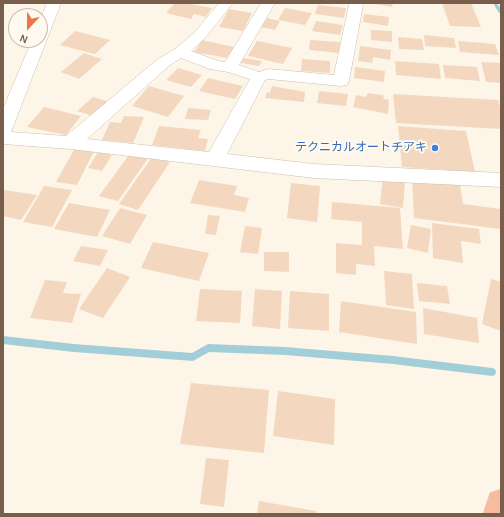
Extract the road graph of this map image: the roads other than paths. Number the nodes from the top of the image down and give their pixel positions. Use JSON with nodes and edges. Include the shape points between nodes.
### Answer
{"nodes":[{"id":1,"x":54,"y":3,"type":"edge"},
{"id":2,"x":226,"y":3,"type":"edge"},
{"id":3,"x":268,"y":3,"type":"edge"},
{"id":4,"x":356,"y":5,"type":"dead end"},
{"id":5,"x":48,"y":19,"type":"edge"},
{"id":6,"x":37,"y":48,"type":"edge"},
{"id":7,"x":180,"y":52,"type":"junction"},
{"id":8,"x":230,"y":67,"type":"junction"},
{"id":9,"x":259,"y":77,"type":"junction"},
{"id":10,"x":3,"y":130,"type":"edge"},
{"id":11,"x":3,"y":138,"type":"edge"},
{"id":12,"x":70,"y":143,"type":"junction"},
{"id":13,"x":215,"y":159,"type":"junction"},
{"id":14,"x":501,"y":180,"type":"edge"},
{"id":15,"x":501,"y":504,"type":"edge"},
{"id":16,"x":498,"y":514,"type":"edge"}],
"edges":[{"from":1,"to":5,"type":"street"},
{"from":2,"to":7,"type":"street","via":[[200,35]]},
{"from":3,"to":8,"type":"street"},
{"from":4,"to":9,"type":"street","via":[[341,81],[268,74]]},
{"from":6,"to":10,"type":"street"},
{"from":7,"to":8,"type":"street","via":[[216,66]]},
{"from":7,"to":12,"type":"street","via":[[164,62]]},
{"from":8,"to":9,"type":"street"},
{"from":9,"to":13,"type":"street"},
{"from":11,"to":12,"type":"street"},
{"from":12,"to":13,"type":"street"},
{"from":13,"to":14,"type":"street","via":[[314,171]]},
{"from":15,"to":16,"type":"highway"}]}
